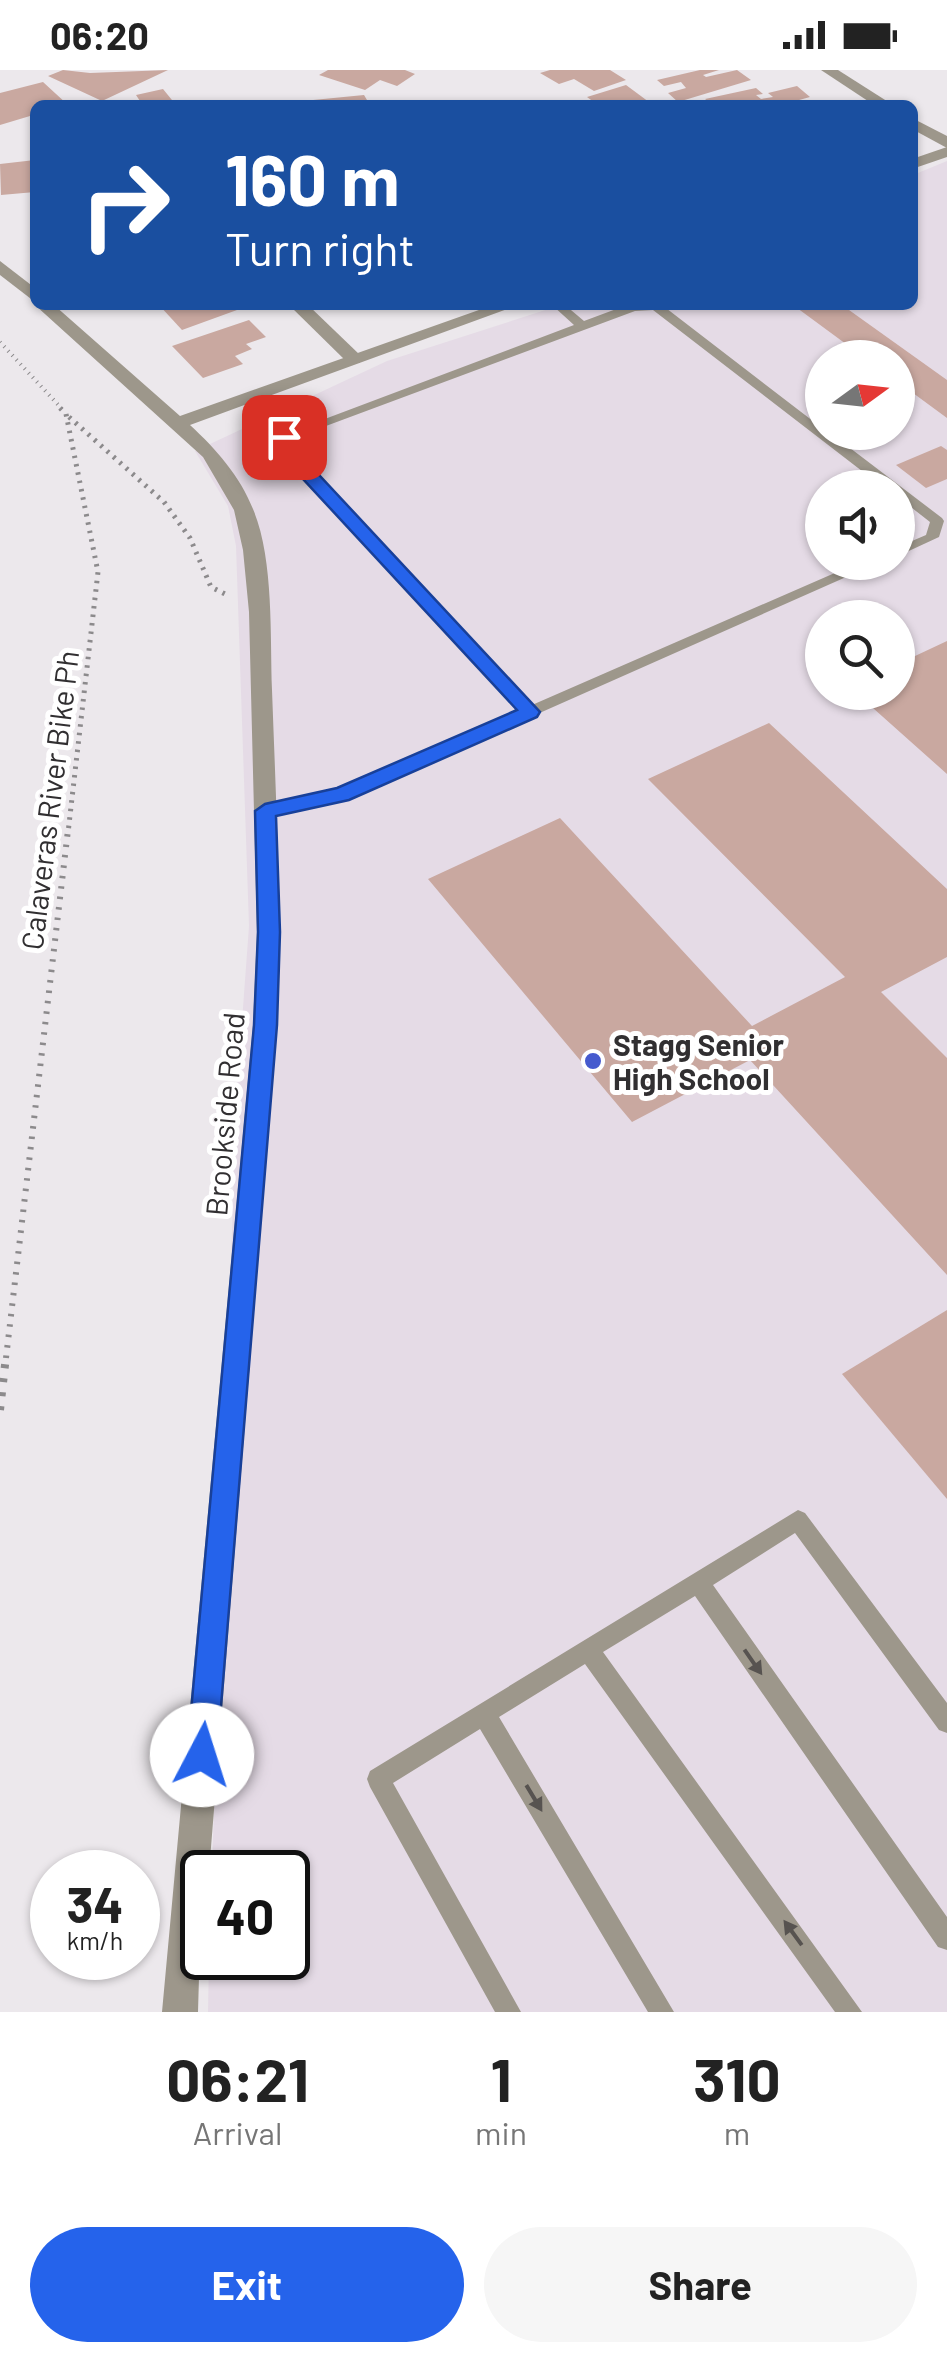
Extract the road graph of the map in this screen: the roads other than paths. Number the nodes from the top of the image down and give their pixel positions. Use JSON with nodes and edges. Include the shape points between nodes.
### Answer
{"nodes":[{"id":1,"x":828,"y":70,"type":"edge"},
{"id":2,"x":877,"y":100,"type":"edge"},
{"id":3,"x":918,"y":126,"type":"edge"},
{"id":4,"x":947,"y":143,"type":"edge"},
{"id":5,"x":947,"y":152,"type":"edge"},
{"id":6,"x":918,"y":162,"type":"edge"},
{"id":7,"x":0,"y":266,"type":"edge"},
{"id":8,"x":30,"y":293,"type":"edge"},
{"id":9,"x":50,"y":310,"type":"edge"},
{"id":10,"x":303,"y":310,"type":"edge"},
{"id":11,"x":494,"y":310,"type":"edge"},
{"id":12,"x":564,"y":310,"type":"edge"},
{"id":13,"x":625,"y":310,"type":"edge"},
{"id":14,"x":661,"y":310,"type":"edge"},
{"id":15,"x":583,"y":326,"type":"junction"},
{"id":16,"x":354,"y":358,"type":"junction"},
{"id":17,"x":176,"y":424,"type":"junction"},
{"id":18,"x":871,"y":470,"type":"edge"},
{"id":19,"x":915,"y":503,"type":"edge"},
{"id":20,"x":915,"y":544,"type":"edge"},
{"id":21,"x":832,"y":580,"type":"edge"},
{"id":22,"x":530,"y":712,"type":"junction"},
{"id":23,"x":265,"y":811,"type":"junction"},
{"id":24,"x":698,"y":1582,"type":"junction"},
{"id":25,"x":588,"y":1650,"type":"junction"},
{"id":26,"x":484,"y":1714,"type":"junction"},
{"id":27,"x":947,"y":1722,"type":"edge"},
{"id":28,"x":947,"y":1938,"type":"edge"},
{"id":29,"x":180,"y":2012,"type":"edge"},
{"id":30,"x":510,"y":2012,"type":"edge"},
{"id":31,"x":662,"y":2012,"type":"edge"},
{"id":32,"x":850,"y":2012,"type":"edge"}],
"edges":[{"from":1,"to":2,"type":"street"},
{"from":3,"to":4,"type":"street"},
{"from":5,"to":6,"type":"street"},
{"from":7,"to":8,"type":"street"},
{"from":9,"to":17,"type":"street","name":"Brookside Road"},
{"from":10,"to":16,"type":"street"},
{"from":11,"to":16,"type":"street"},
{"from":12,"to":15,"type":"lane"},
{"from":13,"to":15,"type":"lane"},
{"from":14,"to":18,"type":"lane"},
{"from":15,"to":22,"type":"lane","via":[[284,437],[284,448]]},
{"from":16,"to":17,"type":"street"},
{"from":17,"to":23,"type":"street","name":"Brookside Road","via":[[211,454],[244,510],[259,612]]},
{"from":19,"to":20,"type":"lane","via":[[937,520],[932,537]]},
{"from":21,"to":22,"type":"lane"},
{"from":22,"to":23,"type":"lane","via":[[342,794]]},
{"from":23,"to":29,"type":"street","name":"Brookside Road","via":[[266,1025]]},
{"from":24,"to":25,"type":"lane"},
{"from":24,"to":27,"type":"lane","via":[[798,1520]]},
{"from":24,"to":28,"type":"lane","one_way":true},
{"from":25,"to":26,"type":"lane"},
{"from":32,"to":25,"type":"lane","one_way":true},
{"from":26,"to":30,"type":"lane","via":[[378,1778]]},
{"from":26,"to":31,"type":"lane","one_way":true}]}
